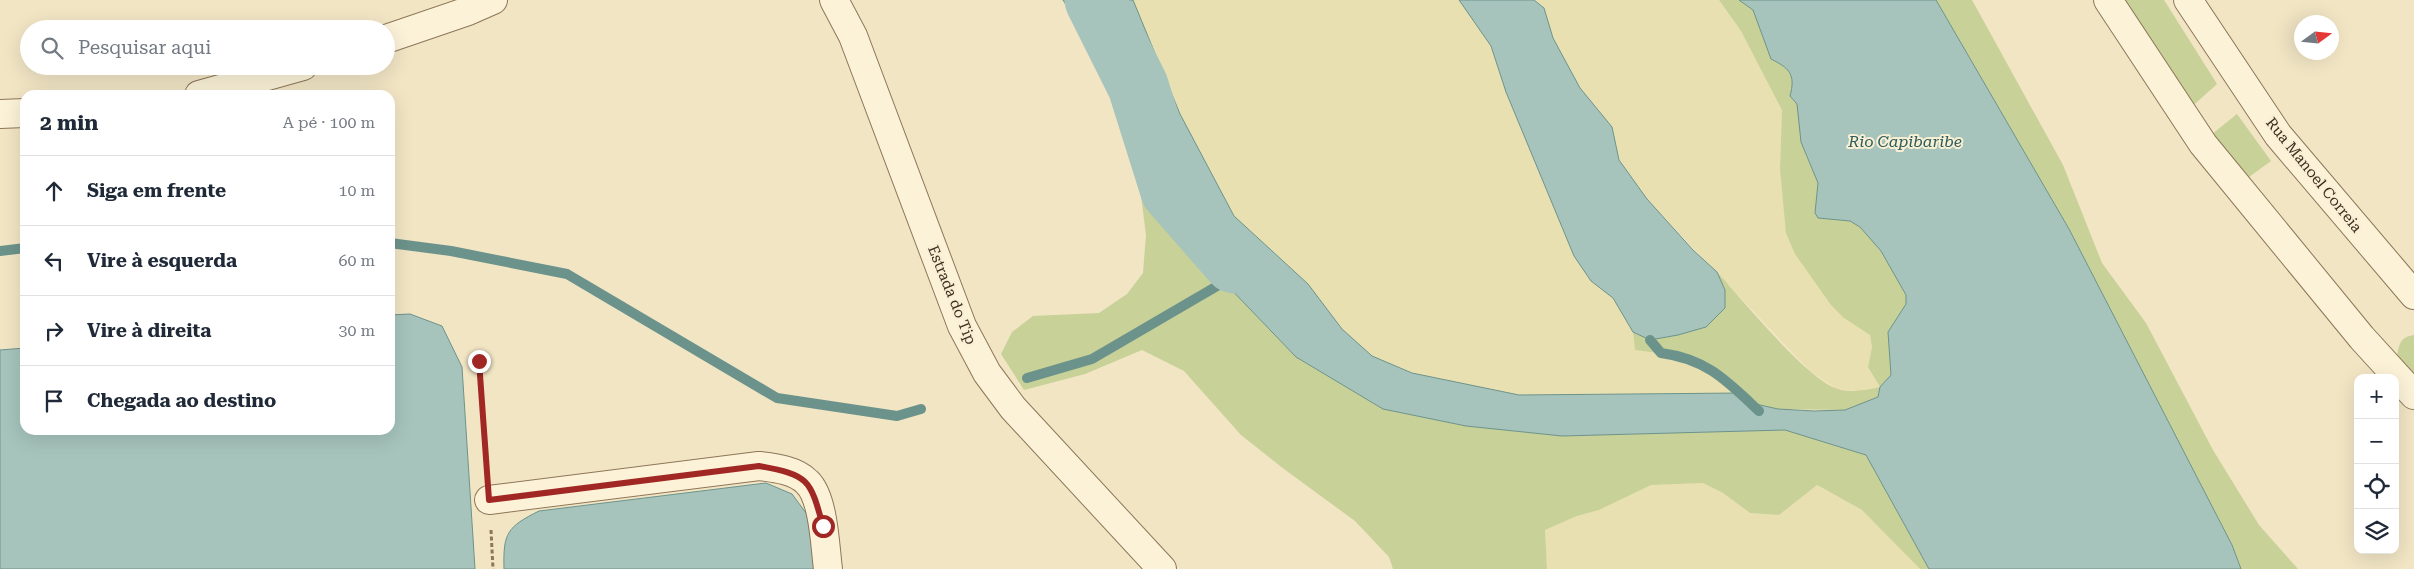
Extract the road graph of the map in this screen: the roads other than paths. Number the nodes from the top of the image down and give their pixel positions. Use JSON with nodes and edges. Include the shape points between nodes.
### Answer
{"nodes":[{"id":1,"x":493,"y":0,"type":"edge"},
{"id":2,"x":834,"y":0,"type":"edge"},
{"id":3,"x":2108,"y":0,"type":"edge"},
{"id":4,"x":2188,"y":0,"type":"edge"},
{"id":5,"x":464,"y":6,"type":"edge"},
{"id":6,"x":395,"y":35,"type":"edge"},
{"id":7,"x":271,"y":75,"type":"edge"},
{"id":8,"x":217,"y":90,"type":"edge"},
{"id":9,"x":20,"y":113,"type":"edge"},
{"id":10,"x":0,"y":114,"type":"edge"},
{"id":11,"x":2414,"y":295,"type":"edge"},
{"id":12,"x":2414,"y":395,"type":"edge"},
{"id":13,"x":489,"y":500,"type":"road end"},
{"id":14,"x":828,"y":569,"type":"edge"},
{"id":15,"x":1162,"y":569,"type":"edge"}],
"edges":[{"from":1,"to":5,"type":"street"},
{"from":2,"to":15,"type":"street","name":"Estrada do Tip","via":[[853,36],[962,326],[987,373],[1013,408]]},
{"from":3,"to":12,"type":"street","via":[[2203,144],[2362,338]]},
{"from":4,"to":11,"type":"street","name":"Rua Manoel Correia","via":[[2278,135]]},
{"from":5,"to":6,"type":"street"},
{"from":7,"to":8,"type":"street"},
{"from":9,"to":10,"type":"street"},
{"from":13,"to":14,"type":"street","via":[[759,466],[786,470],[807,482],[815,495],[823,526]]}]}
